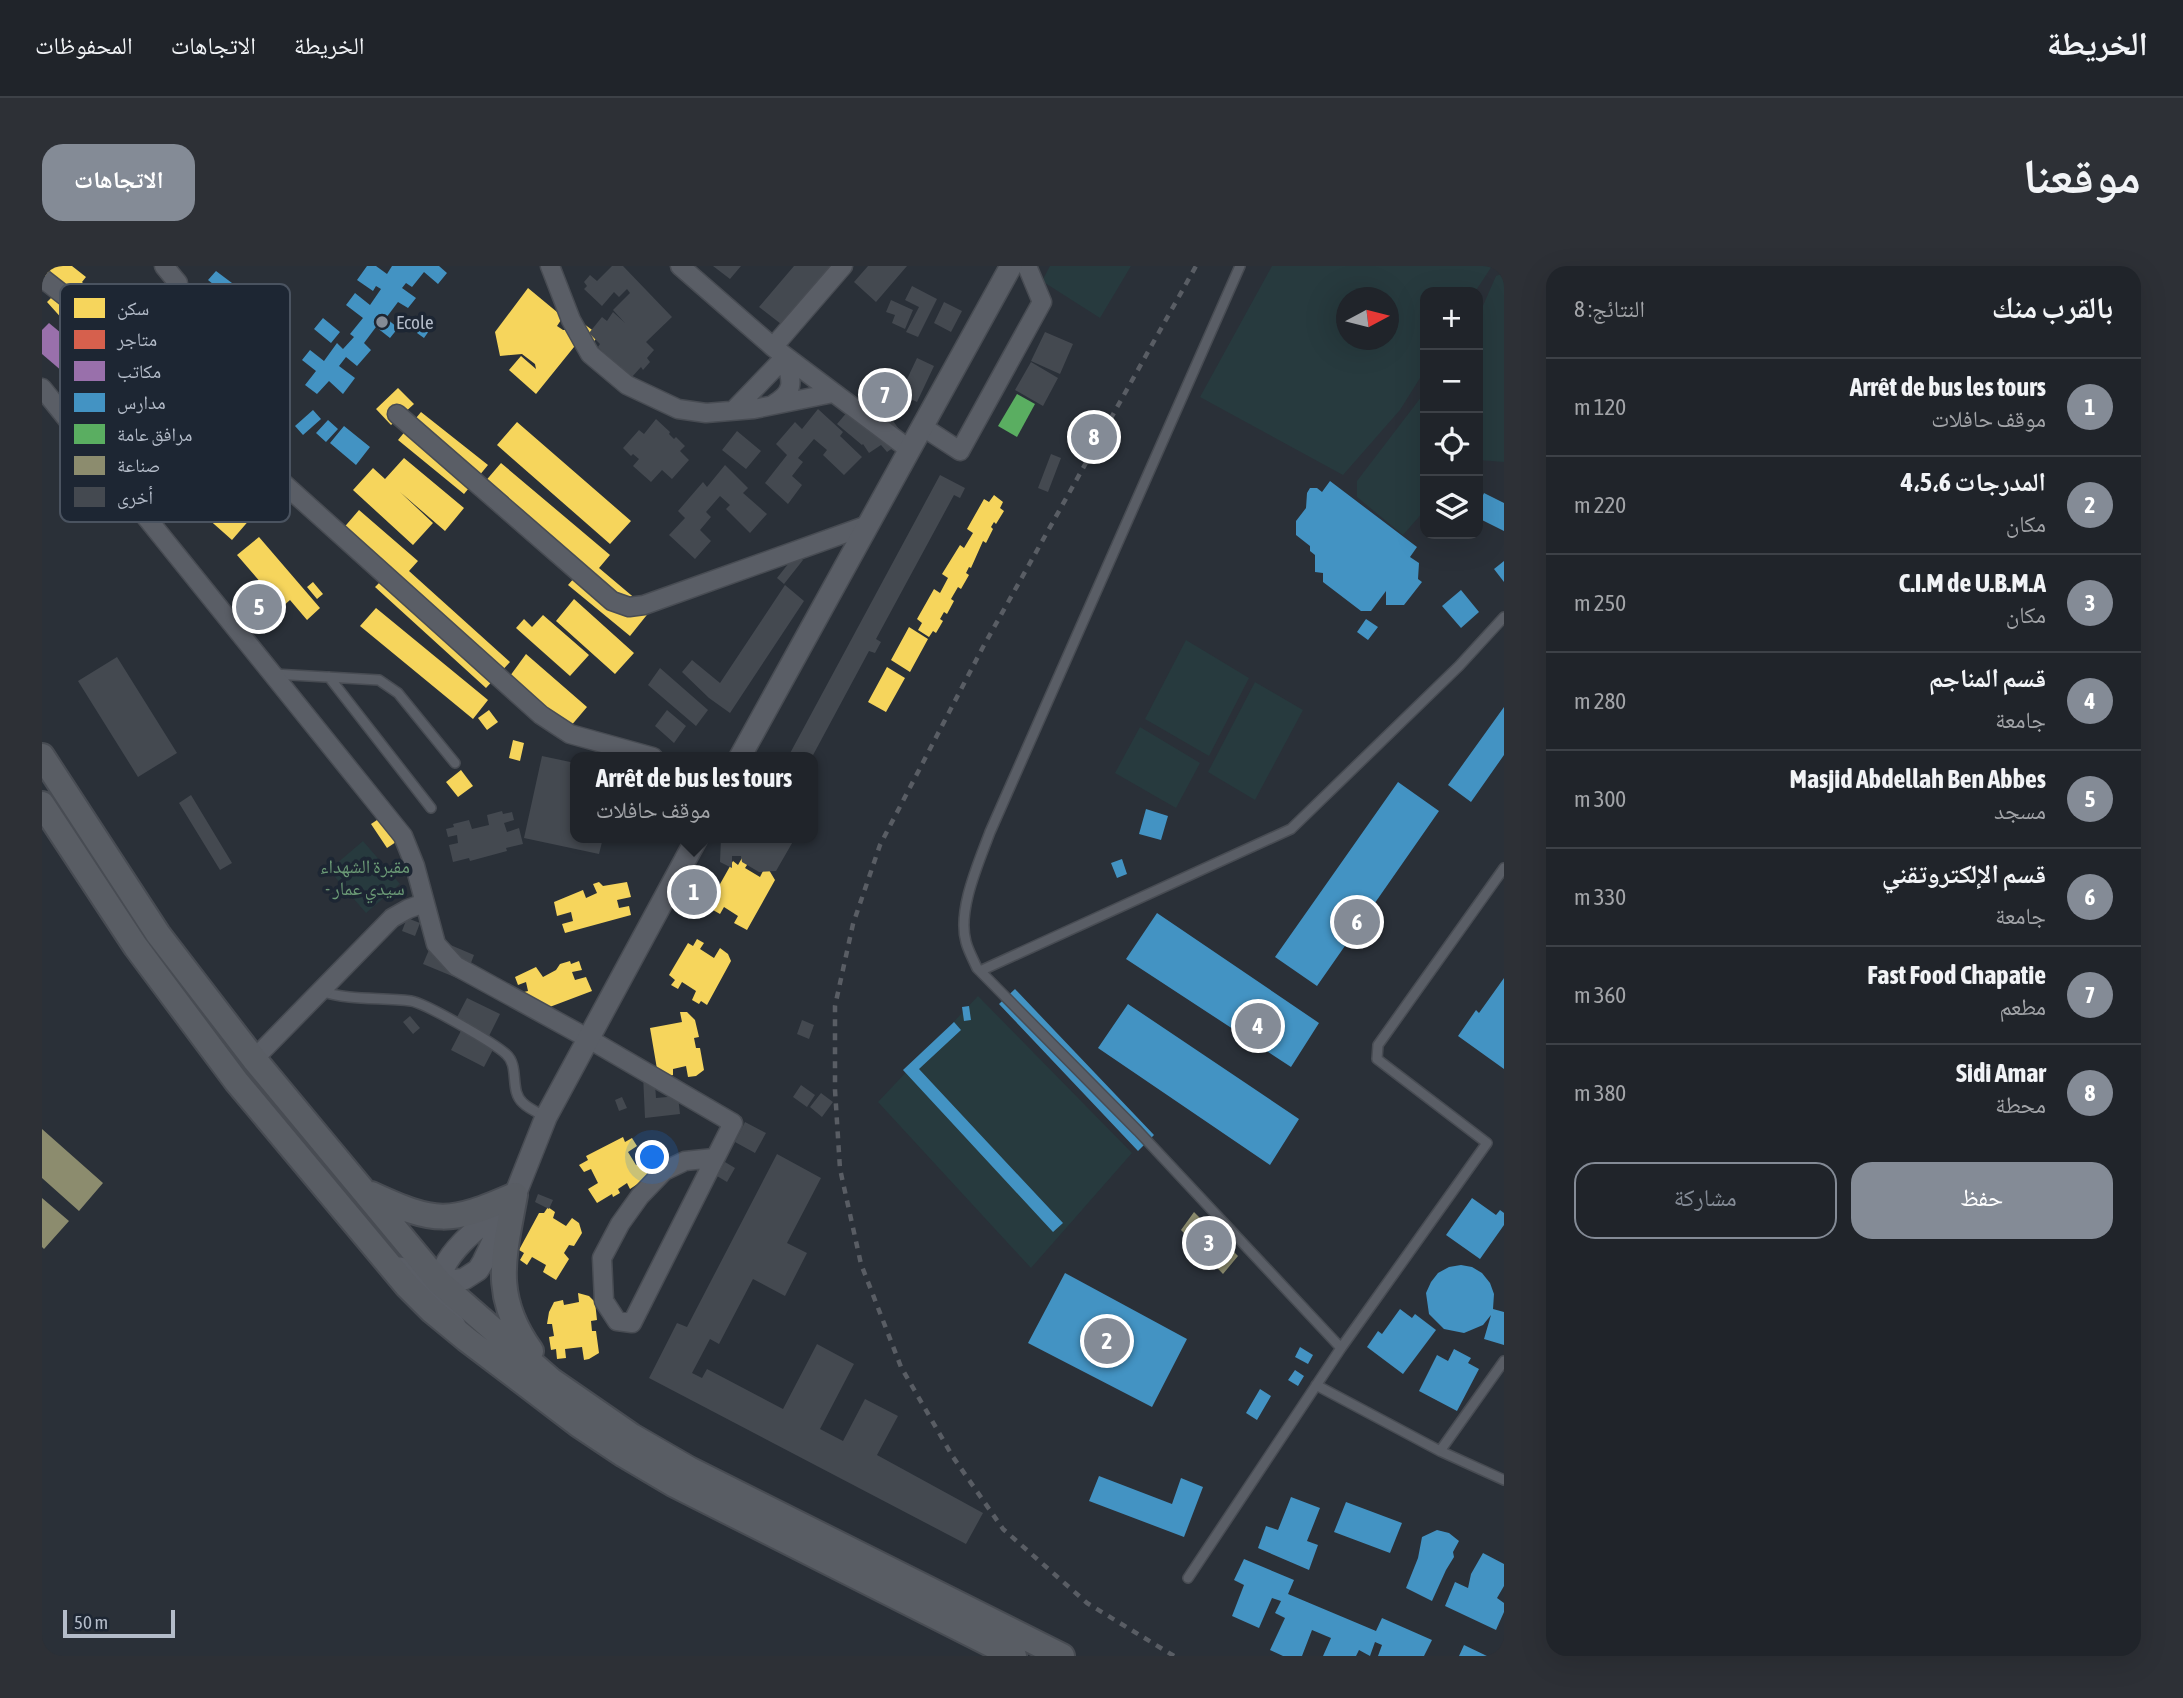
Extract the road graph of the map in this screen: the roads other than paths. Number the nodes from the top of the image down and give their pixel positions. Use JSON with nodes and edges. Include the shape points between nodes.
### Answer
{"nodes":[{"id":1,"x":164,"y":266,"type":"edge"},
{"id":2,"x":550,"y":266,"type":"edge"},
{"id":3,"x":680,"y":266,"type":"edge"},
{"id":4,"x":843,"y":266,"type":"edge"},
{"id":5,"x":1012,"y":266,"type":"edge"},
{"id":6,"x":1027,"y":266,"type":"edge"},
{"id":7,"x":1240,"y":266,"type":"edge"},
{"id":8,"x":42,"y":278,"type":"edge"},
{"id":9,"x":178,"y":284,"type":"edge"},
{"id":10,"x":60,"y":292,"type":"edge"},
{"id":11,"x":779,"y":352,"type":"junction"},
{"id":12,"x":42,"y":388,"type":"edge"},
{"id":13,"x":833,"y":393,"type":"junction"},
{"id":14,"x":768,"y":407,"type":"junction"},
{"id":15,"x":60,"y":410,"type":"edge"},
{"id":16,"x":734,"y":410,"type":"junction"},
{"id":17,"x":397,"y":414,"type":"dead end"},
{"id":18,"x":923,"y":427,"type":"junction"},
{"id":19,"x":910,"y":450,"type":"junction"},
{"id":20,"x":290,"y":489,"type":"edge"},
{"id":21,"x":149,"y":522,"type":"edge"},
{"id":22,"x":868,"y":524,"type":"junction"},
{"id":23,"x":1504,"y":617,"type":"edge"},
{"id":24,"x":271,"y":674,"type":"junction"},
{"id":25,"x":329,"y":677,"type":"junction"},
{"id":26,"x":635,"y":752,"type":"edge"},
{"id":27,"x":743,"y":752,"type":"edge"},
{"id":28,"x":42,"y":756,"type":"edge"},
{"id":29,"x":455,"y":763,"type":"dead end"},
{"id":30,"x":42,"y":804,"type":"edge"},
{"id":31,"x":431,"y":808,"type":"dead end"},
{"id":32,"x":694,"y":843,"type":"edge"},
{"id":33,"x":1504,"y":868,"type":"edge"},
{"id":34,"x":424,"y":903,"type":"junction"},
{"id":35,"x":980,"y":971,"type":"junction"},
{"id":36,"x":320,"y":991,"type":"junction"},
{"id":37,"x":589,"y":1039,"type":"junction"},
{"id":38,"x":254,"y":1059,"type":"junction"},
{"id":39,"x":546,"y":1118,"type":"junction"},
{"id":40,"x":714,"y":1158,"type":"junction"},
{"id":41,"x":363,"y":1190,"type":"junction"},
{"id":42,"x":515,"y":1195,"type":"junction"},
{"id":43,"x":379,"y":1252,"type":"junction"},
{"id":44,"x":440,"y":1283,"type":"junction"},
{"id":45,"x":466,"y":1339,"type":"junction"},
{"id":46,"x":1341,"y":1348,"type":"junction"},
{"id":47,"x":1504,"y":1362,"type":"edge"},
{"id":48,"x":551,"y":1380,"type":"junction"},
{"id":49,"x":1317,"y":1385,"type":"junction"},
{"id":50,"x":1440,"y":1451,"type":"junction"},
{"id":51,"x":1504,"y":1480,"type":"edge"},
{"id":52,"x":1188,"y":1578,"type":"dead end"},
{"id":53,"x":1014,"y":1656,"type":"edge"},
{"id":54,"x":1062,"y":1656,"type":"edge"}],
"edges":[{"from":1,"to":9,"type":"street"},
{"from":2,"to":16,"type":"street","via":[[590,354],[627,385],[678,410]]},
{"from":3,"to":11,"type":"street"},
{"from":4,"to":11,"type":"street"},
{"from":5,"to":18,"type":"street"},
{"from":6,"to":18,"type":"street","via":[[1042,302],[1024,322],[960,451]]},
{"from":7,"to":35,"type":"lane","via":[[990,832],[966,910],[965,940]]},
{"from":8,"to":10,"type":"street"},
{"from":11,"to":13,"type":"street"},
{"from":11,"to":14,"type":"street","via":[[792,383],[787,396]]},
{"from":11,"to":16,"type":"street"},
{"from":12,"to":15,"type":"street"},
{"from":13,"to":14,"type":"street"},
{"from":13,"to":19,"type":"street"},
{"from":14,"to":16,"type":"street"},
{"from":17,"to":22,"type":"street","via":[[611,601],[629,607]]},
{"from":18,"to":19,"type":"street"},
{"from":19,"to":22,"type":"street"},
{"from":20,"to":26,"type":"street","via":[[541,715],[570,734]]},
{"from":21,"to":24,"type":"street"},
{"from":22,"to":27,"type":"street"},
{"from":23,"to":35,"type":"lane","via":[[1459,667],[1292,829]]},
{"from":24,"to":25,"type":"lane"},
{"from":24,"to":34,"type":"street","via":[[403,836]]},
{"from":25,"to":29,"type":"lane","via":[[379,680],[390,686]]},
{"from":25,"to":31,"type":"lane"},
{"from":28,"to":38,"type":"main road","via":[[158,934]]},
{"from":30,"to":43,"type":"main road","via":[[136,947],[236,1081]]},
{"from":32,"to":37,"type":"street"},
{"from":33,"to":46,"type":"lane","via":[[1378,1045],[1377,1059],[1487,1143]]},
{"from":34,"to":36,"type":"street","via":[[393,918]]},
{"from":34,"to":37,"type":"street","via":[[436,944],[456,966]]},
{"from":35,"to":46,"type":"lane"},
{"from":36,"to":38,"type":"street"},
{"from":36,"to":39,"type":"lane","via":[[355,999],[424,1004],[508,1055],[517,1095]]},
{"from":37,"to":39,"type":"street"},
{"from":37,"to":40,"type":"street","via":[[733,1123]]},
{"from":38,"to":41,"type":"main road"},
{"from":39,"to":42,"type":"street"},
{"from":40,"to":40,"type":"street","via":[[632,1323],[617,1321],[604,1301],[603,1258],[620,1224],[664,1171],[685,1161]]},
{"from":41,"to":42,"type":"main road","via":[[409,1212],[438,1217],[475,1212]]},
{"from":41,"to":44,"type":"main road"},
{"from":42,"to":44,"type":"street","via":[[453,1255],[442,1269]]},
{"from":42,"to":44,"type":"street","via":[[478,1269],[464,1279]]},
{"from":42,"to":48,"type":"main road","via":[[503,1263],[508,1311],[516,1331]]},
{"from":43,"to":44,"type":"street","via":[[419,1283]]},
{"from":43,"to":45,"type":"main road","via":[[415,1295]]},
{"from":44,"to":45,"type":"street","via":[[442,1306]]},
{"from":44,"to":48,"type":"main road"},
{"from":45,"to":53,"type":"main road","via":[[579,1425],[673,1484]]},
{"from":46,"to":49,"type":"lane"},
{"from":47,"to":50,"type":"lane"},
{"from":48,"to":54,"type":"main road","via":[[689,1469]]},
{"from":49,"to":50,"type":"lane"},
{"from":49,"to":52,"type":"lane"},
{"from":50,"to":51,"type":"lane"}]}
